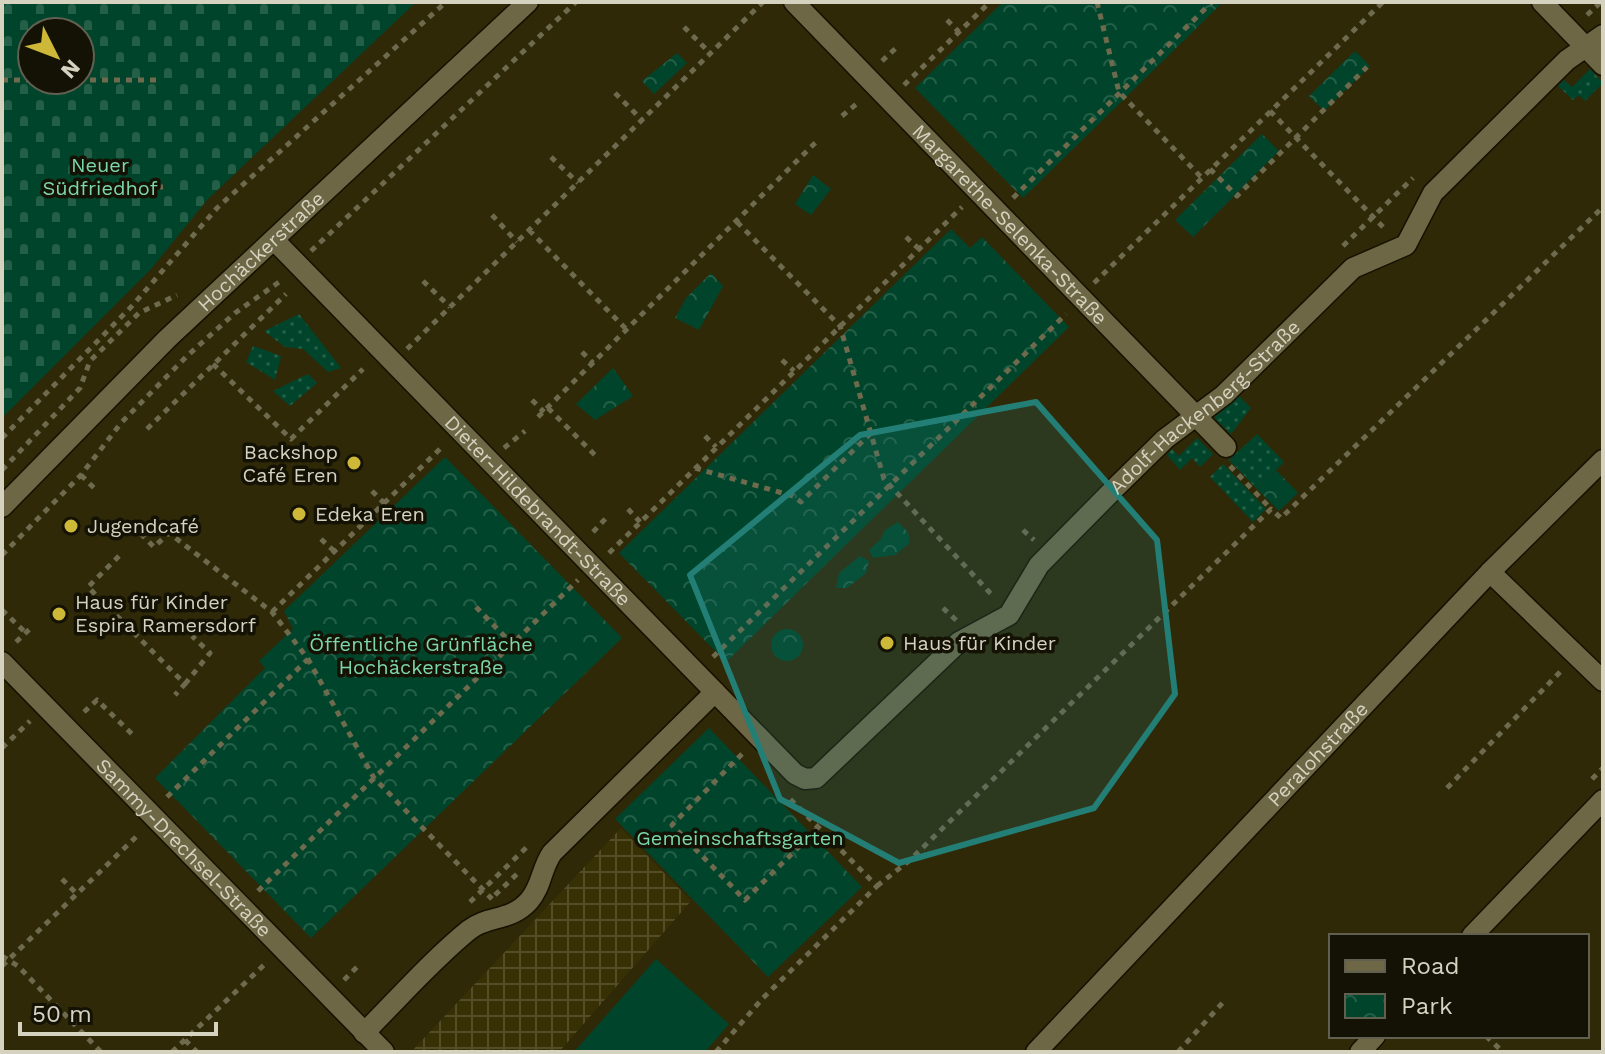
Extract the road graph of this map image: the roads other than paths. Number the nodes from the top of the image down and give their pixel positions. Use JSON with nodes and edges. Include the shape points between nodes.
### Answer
{"nodes":[{"id":1,"x":528,"y":2,"type":"edge"},
{"id":2,"x":794,"y":2,"type":"edge"},
{"id":3,"x":1542,"y":2,"type":"edge"},
{"id":4,"x":1595,"y":42,"type":"edge"},
{"id":5,"x":1603,"y":65,"type":"edge"},
{"id":6,"x":274,"y":240,"type":"junction"},
{"id":7,"x":1196,"y":416,"type":"junction"},
{"id":8,"x":1226,"y":447,"type":"road end"},
{"id":9,"x":1603,"y":460,"type":"edge"},
{"id":10,"x":2,"y":507,"type":"edge"},
{"id":11,"x":1490,"y":572,"type":"junction"},
{"id":12,"x":2,"y":662,"type":"edge"},
{"id":13,"x":1603,"y":681,"type":"edge"},
{"id":14,"x":715,"y":692,"type":"junction"},
{"id":15,"x":805,"y":779,"type":"joint"},
{"id":16,"x":1603,"y":800,"type":"edge"},
{"id":17,"x":1474,"y":934,"type":"edge"},
{"id":18,"x":364,"y":1033,"type":"junction"},
{"id":19,"x":384,"y":1052,"type":"edge"},
{"id":20,"x":1036,"y":1052,"type":"edge"}],
"edges":[{"from":1,"to":6,"type":"street","name":"Hochäckerstraße"},
{"from":2,"to":7,"type":"street","name":"Margarethe-Selenka-Straße"},
{"from":3,"to":4,"type":"street"},
{"from":4,"to":5,"type":"street"},
{"from":4,"to":7,"type":"street","name":"Adolf-Hackenberg-Straße","via":[[1567,60],[1433,193],[1406,245],[1353,268]]},
{"from":6,"to":10,"type":"street","name":"Hochäckerstraße","via":[[162,344]]},
{"from":6,"to":14,"type":"street","name":"Dieter-Hildebrandt-Straße"},
{"from":7,"to":8,"type":"street","name":"Margarethe-Selenka-Straße"},
{"from":7,"to":15,"type":"street","name":"Adolf-Hackenberg-Straße","via":[[1165,439],[1039,565],[1009,615],[959,642],[826,772]]},
{"from":9,"to":11,"type":"street","name":"Peralohstraße"},
{"from":11,"to":13,"type":"street"},
{"from":11,"to":20,"type":"street","name":"Peralohstraße"},
{"from":12,"to":18,"type":"street","name":"Sammy-Drechsel-Straße"},
{"from":14,"to":15,"type":"street","name":"Dieter-Hildebrandt-Straße"},
{"from":14,"to":18,"type":"street","via":[[552,853],[542,868],[540,887],[509,917],[466,919]]},
{"from":16,"to":17,"type":"street"},
{"from":18,"to":19,"type":"street","name":"Sammy-Drechsel-Straße"}]}
